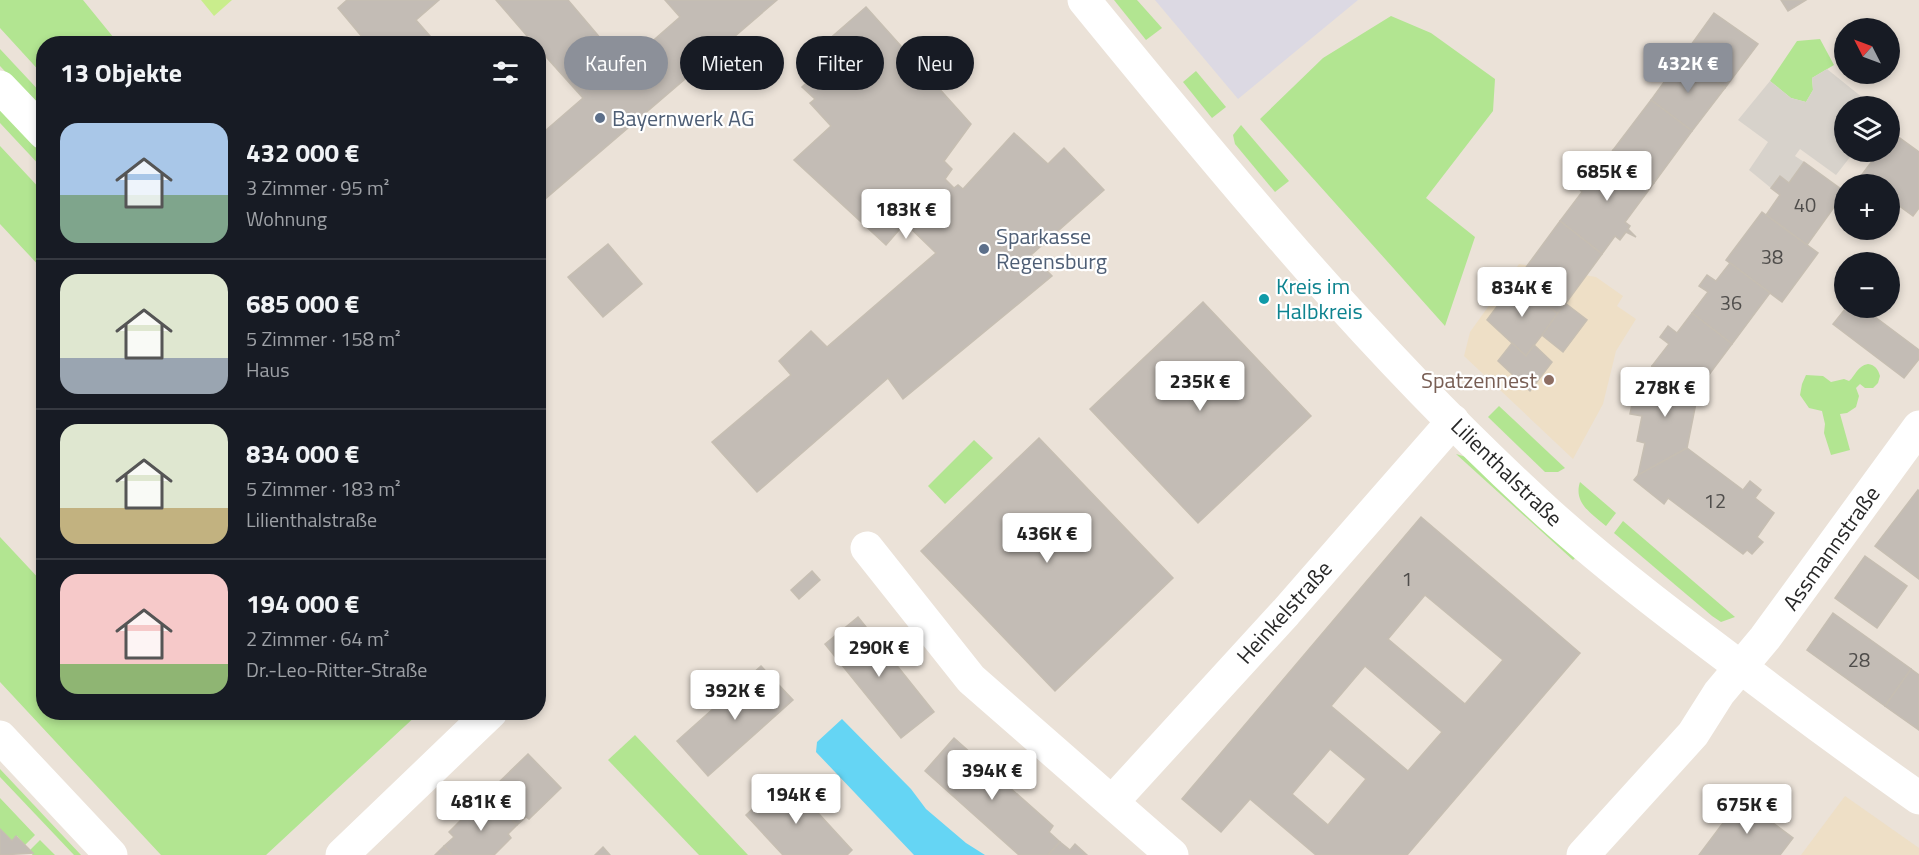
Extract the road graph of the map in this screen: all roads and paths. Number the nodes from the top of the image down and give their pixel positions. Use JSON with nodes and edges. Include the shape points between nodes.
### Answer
{"nodes":[{"id":1,"x":1084,"y":0,"type":"edge"},
{"id":2,"x":0,"y":87,"type":"edge"},
{"id":3,"x":36,"y":125,"type":"edge"},
{"id":4,"x":1453,"y":421,"type":"junction"},
{"id":5,"x":1919,"y":426,"type":"edge"},
{"id":6,"x":867,"y":548,"type":"dead end"},
{"id":7,"x":1741,"y":668,"type":"junction"},
{"id":8,"x":483,"y":720,"type":"edge"},
{"id":9,"x":0,"y":737,"type":"edge"},
{"id":10,"x":1919,"y":798,"type":"edge"},
{"id":11,"x":1113,"y":801,"type":"junction"},
{"id":12,"x":111,"y":855,"type":"edge"},
{"id":13,"x":342,"y":855,"type":"edge"},
{"id":14,"x":1172,"y":855,"type":"edge"},
{"id":15,"x":1583,"y":855,"type":"edge"}],
"edges":[{"from":1,"to":4,"type":"street","name":"Lilienthalstraße","via":[[1209,153]]},
{"from":2,"to":3,"type":"street"},
{"from":4,"to":7,"type":"street","name":"Lilienthalstraße","via":[[1548,513],[1632,585]]},
{"from":4,"to":11,"type":"street","name":"Heinkelstraße"},
{"from":5,"to":7,"type":"street","name":"Assmannstraße"},
{"from":6,"to":11,"type":"street","via":[[971,679]]},
{"from":7,"to":10,"type":"street","name":"Lilienthalstraße"},
{"from":7,"to":15,"type":"street","name":"Assmannstraße","via":[[1719,693],[1693,734]]},
{"from":8,"to":13,"type":"street"},
{"from":9,"to":12,"type":"street"},
{"from":11,"to":14,"type":"street"}]}
